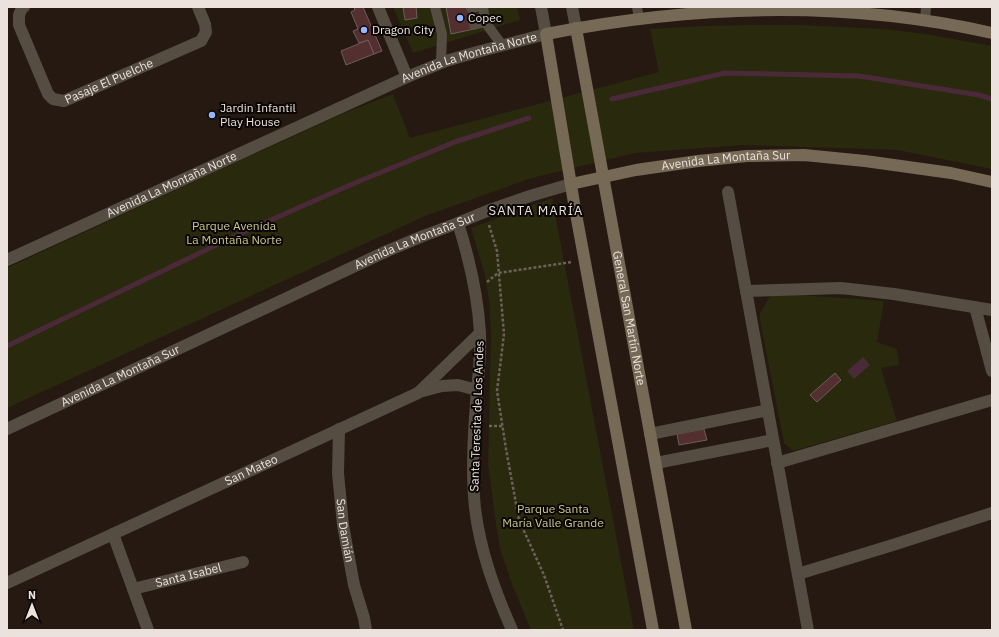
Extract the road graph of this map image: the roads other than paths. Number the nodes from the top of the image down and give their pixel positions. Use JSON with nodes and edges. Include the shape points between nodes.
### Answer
{"nodes":[{"id":1,"x":24,"y":7,"type":"edge"},
{"id":2,"x":198,"y":7,"type":"edge"},
{"id":3,"x":378,"y":7,"type":"edge"},
{"id":4,"x":483,"y":7,"type":"edge"},
{"id":5,"x":541,"y":7,"type":"edge"},
{"id":6,"x":572,"y":7,"type":"edge"},
{"id":7,"x":637,"y":7,"type":"edge"},
{"id":8,"x":926,"y":7,"type":"edge"},
{"id":9,"x":760,"y":8,"type":"edge"},
{"id":10,"x":440,"y":13,"type":"edge"},
{"id":11,"x":639,"y":19,"type":"junction"},
{"id":12,"x":925,"y":21,"type":"junction"},
{"id":13,"x":485,"y":22,"type":"junction"},
{"id":14,"x":474,"y":25,"type":"dead end"},
{"id":15,"x":576,"y":28,"type":"junction"},
{"id":16,"x":992,"y":33,"type":"edge"},
{"id":17,"x":546,"y":34,"type":"junction"},
{"id":18,"x":502,"y":45,"type":"junction"},
{"id":19,"x":441,"y":64,"type":"junction"},
{"id":20,"x":407,"y":78,"type":"junction"},
{"id":21,"x":603,"y":176,"type":"junction"},
{"id":22,"x":992,"y":182,"type":"edge"},
{"id":23,"x":571,"y":184,"type":"junction"},
{"id":24,"x":728,"y":192,"type":"dead end"},
{"id":25,"x":458,"y":223,"type":"junction"},
{"id":26,"x":7,"y":260,"type":"edge"},
{"id":27,"x":746,"y":291,"type":"junction"},
{"id":28,"x":975,"y":307,"type":"junction"},
{"id":29,"x":992,"y":310,"type":"edge"},
{"id":30,"x":480,"y":333,"type":"junction"},
{"id":31,"x":992,"y":371,"type":"edge"},
{"id":32,"x":477,"y":390,"type":"junction"},
{"id":33,"x":418,"y":393,"type":"junction"},
{"id":34,"x":992,"y":400,"type":"edge"},
{"id":35,"x":768,"y":410,"type":"junction"},
{"id":36,"x":340,"y":429,"type":"junction"},
{"id":37,"x":7,"y":430,"type":"edge"},
{"id":38,"x":650,"y":434,"type":"junction"},
{"id":39,"x":773,"y":440,"type":"junction"},
{"id":40,"x":656,"y":463,"type":"junction"},
{"id":41,"x":777,"y":463,"type":"junction"},
{"id":42,"x":992,"y":513,"type":"edge"},
{"id":43,"x":113,"y":534,"type":"junction"},
{"id":44,"x":243,"y":562,"type":"dead end"},
{"id":45,"x":798,"y":574,"type":"junction"},
{"id":46,"x":7,"y":583,"type":"edge"},
{"id":47,"x":133,"y":589,"type":"junction"},
{"id":48,"x":148,"y":630,"type":"edge"},
{"id":49,"x":366,"y":630,"type":"edge"},
{"id":50,"x":512,"y":630,"type":"edge"},
{"id":51,"x":653,"y":630,"type":"edge"},
{"id":52,"x":686,"y":630,"type":"edge"},
{"id":53,"x":808,"y":630,"type":"edge"}],
"edges":[{"from":1,"to":2,"type":"street","name":"Pasaje El Puelche","via":[[19,16],[20,24],[48,94],[53,99],[64,101],[201,41],[206,32],[206,24]]},
{"from":3,"to":20,"type":"street"},
{"from":4,"to":13,"type":"lane"},
{"from":5,"to":17,"type":"street"},
{"from":6,"to":15,"type":"street","name":"General San Martín Norte"},
{"from":7,"to":11,"type":"lane"},
{"from":8,"to":12,"type":"lane"},
{"from":9,"to":11,"type":"main road","name":"Avenida La Montaña Norte"},
{"from":9,"to":12,"type":"main road","name":"Avenida La Montaña Norte","via":[[842,12]]},
{"from":10,"to":19,"type":"lane","via":[[445,33]]},
{"from":11,"to":15,"type":"main road","name":"Avenida La Montaña Norte"},
{"from":12,"to":16,"type":"main road","name":"Avenida La Montaña Norte"},
{"from":13,"to":14,"type":"lane"},
{"from":13,"to":18,"type":"lane"},
{"from":15,"to":17,"type":"main road","name":"Avenida La Montaña Norte"},
{"from":15,"to":21,"type":"main road","name":"General San Martín Norte"},
{"from":17,"to":18,"type":"street","name":"Avenida La Montaña Norte"},
{"from":17,"to":23,"type":"main road"},
{"from":18,"to":19,"type":"street","name":"Avenida La Montaña Norte"},
{"from":19,"to":20,"type":"street","name":"Avenida La Montaña Norte"},
{"from":20,"to":26,"type":"street","name":"Avenida La Montaña Norte"},
{"from":21,"to":22,"type":"main road","name":"Avenida La Montaña Sur","via":[[698,161],[747,156],[804,155],[951,173]]},
{"from":21,"to":23,"type":"main road","name":"Avenida La Montaña Sur"},
{"from":21,"to":38,"type":"main road","name":"General San Martín Norte"},
{"from":23,"to":25,"type":"street","name":"Avenida La Montaña Sur","via":[[530,196]]},
{"from":23,"to":51,"type":"main road"},
{"from":24,"to":27,"type":"street"},
{"from":25,"to":30,"type":"street","name":"Santa Teresita de Los Andes","via":[[475,288]]},
{"from":25,"to":37,"type":"street","name":"Avenida La Montaña Sur","via":[[387,251]]},
{"from":27,"to":28,"type":"street","via":[[841,288]]},
{"from":27,"to":35,"type":"street"},
{"from":28,"to":29,"type":"street"},
{"from":28,"to":31,"type":"street"},
{"from":30,"to":32,"type":"street","name":"Santa Teresita de Los Andes"},
{"from":30,"to":33,"type":"street","name":"San Mateo"},
{"from":32,"to":33,"type":"street","via":[[458,385],[442,386]]},
{"from":32,"to":50,"type":"street","name":"Santa Teresita de Los Andes","via":[[473,485],[478,531],[489,573]]},
{"from":33,"to":36,"type":"street","name":"San Mateo"},
{"from":34,"to":41,"type":"street"},
{"from":35,"to":38,"type":"street"},
{"from":35,"to":39,"type":"street"},
{"from":36,"to":43,"type":"street","name":"San Mateo"},
{"from":36,"to":49,"type":"street","name":"San Damián","via":[[338,473],[343,525],[354,585]]},
{"from":38,"to":40,"type":"main road","name":"General San Martín Norte"},
{"from":39,"to":40,"type":"street"},
{"from":39,"to":41,"type":"street"},
{"from":40,"to":52,"type":"main road","name":"General San Martín Norte"},
{"from":41,"to":45,"type":"street"},
{"from":42,"to":45,"type":"street"},
{"from":43,"to":46,"type":"street","name":"San Mateo"},
{"from":43,"to":47,"type":"street"},
{"from":44,"to":47,"type":"street","name":"Santa Isabel"},
{"from":45,"to":53,"type":"street"},
{"from":47,"to":48,"type":"street"}]}
